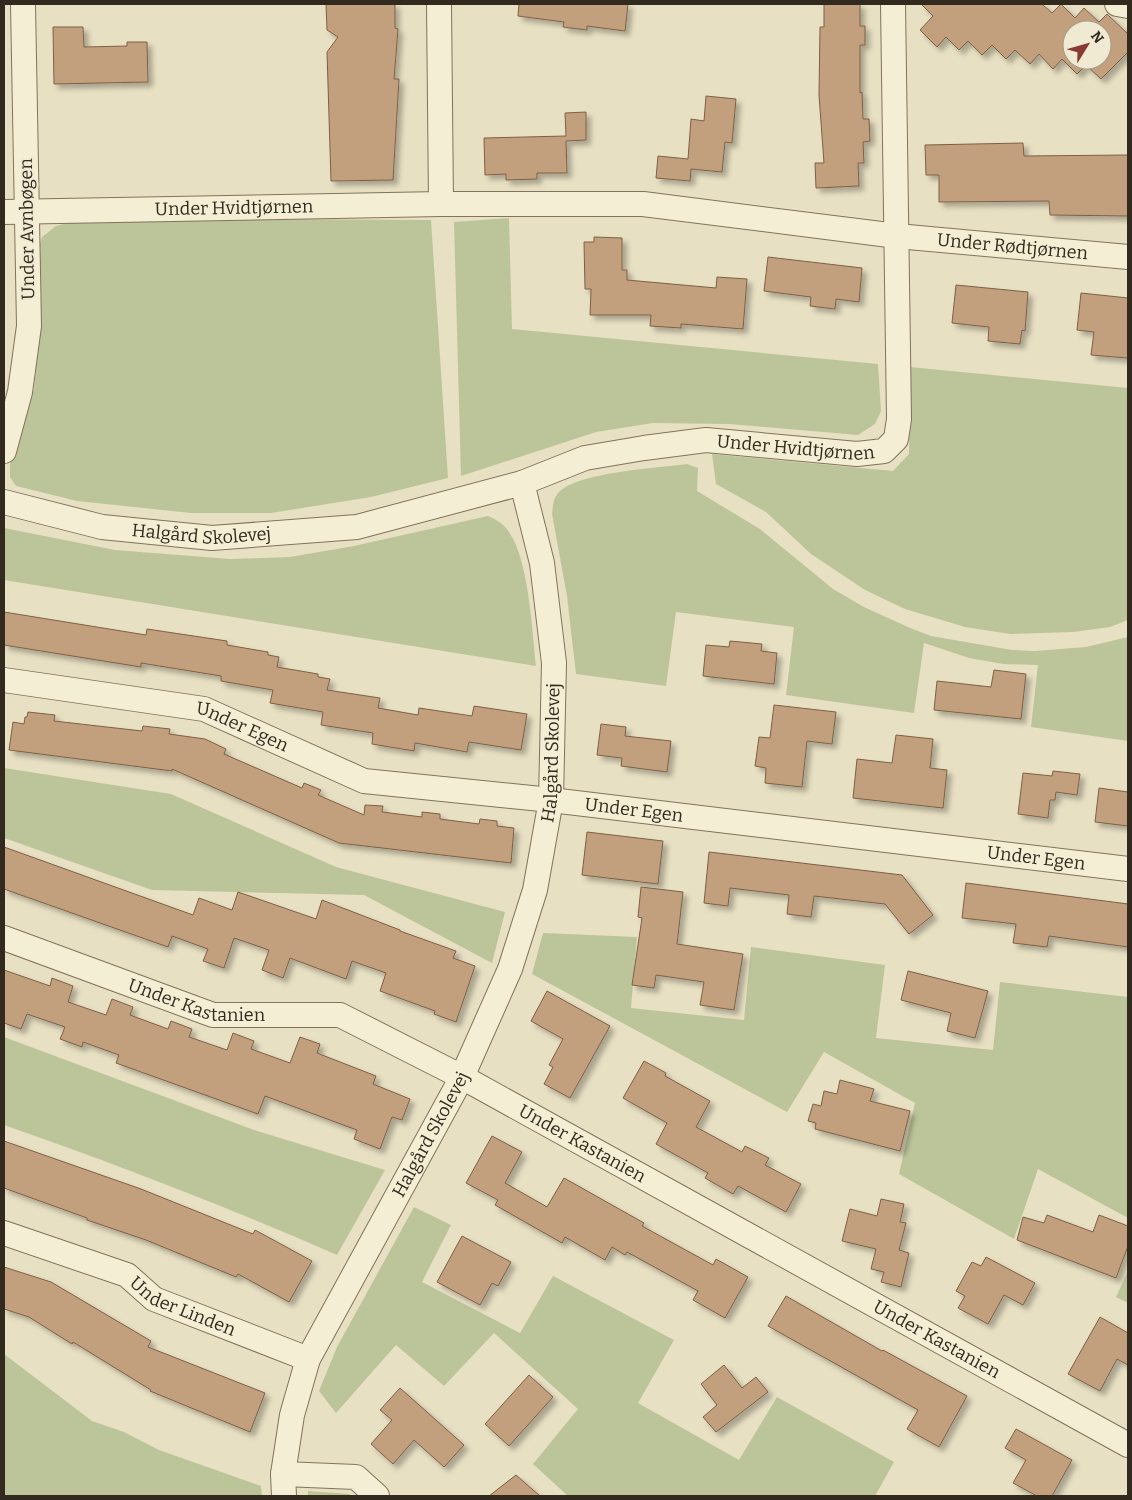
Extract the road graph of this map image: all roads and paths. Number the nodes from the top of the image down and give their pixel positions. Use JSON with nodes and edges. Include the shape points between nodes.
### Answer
{"nodes":[{"id":1,"x":24,"y":4,"type":"edge"},
{"id":2,"x":439,"y":4,"type":"edge"},
{"id":3,"x":893,"y":4,"type":"edge"},
{"id":4,"x":1117,"y":4,"type":"edge"},
{"id":5,"x":1128,"y":6,"type":"edge"},
{"id":6,"x":442,"y":204,"type":"junction"},
{"id":7,"x":27,"y":211,"type":"junction"},
{"id":8,"x":4,"y":212,"type":"edge"},
{"id":9,"x":897,"y":236,"type":"junction"},
{"id":10,"x":1128,"y":257,"type":"edge"},
{"id":11,"x":4,"y":451,"type":"edge"},
{"id":12,"x":522,"y":483,"type":"junction"},
{"id":13,"x":4,"y":502,"type":"edge"},
{"id":14,"x":4,"y":680,"type":"edge"},
{"id":15,"x":551,"y":800,"type":"junction"},
{"id":16,"x":1128,"y":869,"type":"edge"},
{"id":17,"x":4,"y":938,"type":"edge"},
{"id":18,"x":462,"y":1077,"type":"junction"},
{"id":19,"x":4,"y":1233,"type":"edge"},
{"id":20,"x":308,"y":1359,"type":"junction"},
{"id":21,"x":1128,"y":1445,"type":"edge"},
{"id":22,"x":283,"y":1485,"type":"edge"},
{"id":23,"x":377,"y":1496,"type":"edge"}],
"edges":[{"from":1,"to":7,"type":"street","name":"Under Avnbøgen"},
{"from":2,"to":6,"type":"street"},
{"from":3,"to":9,"type":"street","name":"Under Hvidtjørnen"},
{"from":4,"to":5,"type":"street"},
{"from":6,"to":7,"type":"street","name":"Under Hvidtjørnen"},
{"from":6,"to":9,"type":"street","name":"Under Hvidtjørnen","via":[[643,204]]},
{"from":7,"to":8,"type":"street","name":"Under Hvidtjørnen"},
{"from":7,"to":11,"type":"street","name":"Under Avnbøgen","via":[[29,326],[20,392]]},
{"from":9,"to":10,"type":"street","name":"Under Rødtjørnen"},
{"from":9,"to":12,"type":"street","name":"Under Hvidtjørnen","via":[[900,419],[896,439],[884,451],[857,454],[706,440],[584,458]]},
{"from":12,"to":13,"type":"street","name":"Halgård Skolevej","via":[[357,527],[212,538],[102,527]]},
{"from":12,"to":15,"type":"street","name":"Halgård Skolevej","via":[[542,563],[554,664]]},
{"from":14,"to":15,"type":"street","name":"Under Egen","via":[[204,709],[364,781]]},
{"from":15,"to":16,"type":"street","name":"Under Egen"},
{"from":15,"to":18,"type":"street","name":"Halgård Skolevej","via":[[533,899],[510,969]]},
{"from":17,"to":18,"type":"street","name":"Under Kastanien","via":[[214,1015],[340,1015]]},
{"from":18,"to":20,"type":"street","name":"Halgård Skolevej"},
{"from":18,"to":21,"type":"street","name":"Under Kastanien"},
{"from":19,"to":20,"type":"street","name":"Under Linden","via":[[127,1275],[154,1299]]},
{"from":20,"to":22,"type":"street","name":"Halgård Skolevej","via":[[292,1415]]},
{"from":22,"to":23,"type":"street","via":[[356,1477]]}]}
